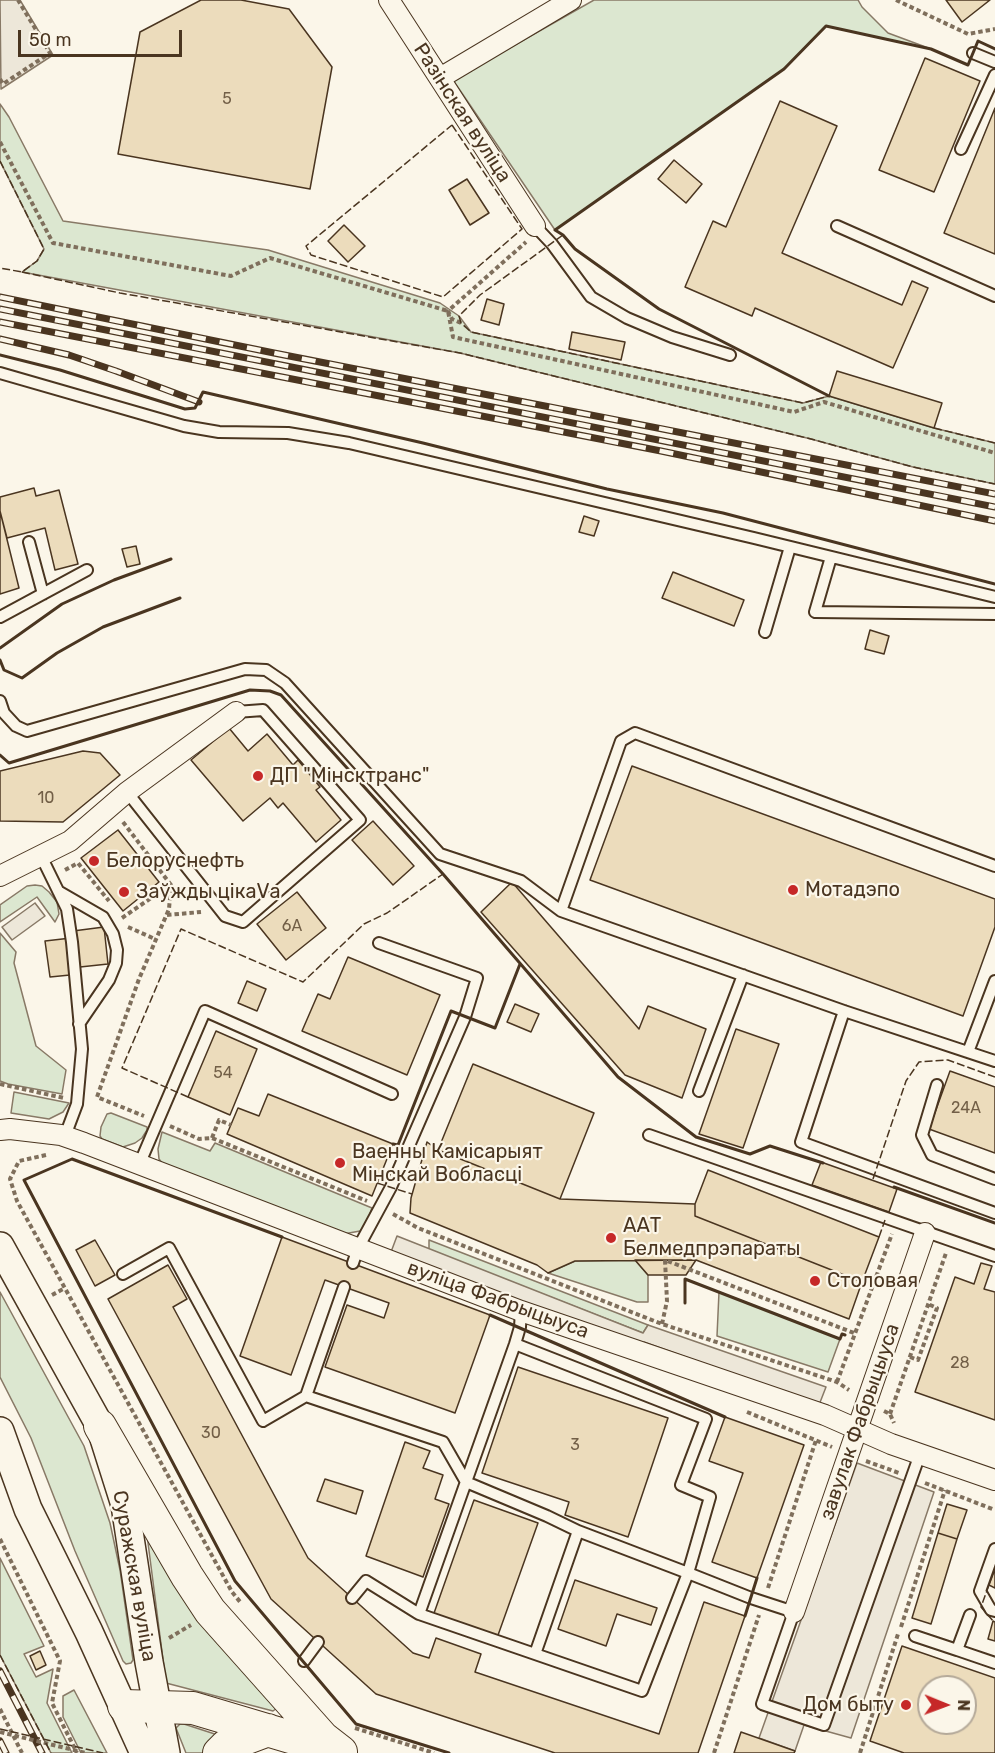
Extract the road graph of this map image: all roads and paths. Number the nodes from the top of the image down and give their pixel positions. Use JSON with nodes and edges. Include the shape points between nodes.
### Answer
{"nodes":[{"id":1,"x":18,"y":0,"type":"edge"},
{"id":2,"x":389,"y":0,"type":"edge"},
{"id":3,"x":571,"y":0,"type":"edge"},
{"id":4,"x":896,"y":0,"type":"edge"},
{"id":5,"x":995,"y":29,"type":"edge"},
{"id":6,"x":973,"y":53,"type":"dead end"},
{"id":7,"x":995,"y":62,"type":"edge"},
{"id":8,"x":995,"y":75,"type":"edge"},
{"id":9,"x":440,"y":78,"type":"junction"},
{"id":10,"x":0,"y":79,"type":"edge"},
{"id":11,"x":0,"y":142,"type":"edge"},
{"id":12,"x":961,"y":149,"type":"dead end"},
{"id":13,"x":535,"y":226,"type":"junction"},
{"id":14,"x":837,"y":226,"type":"dead end"},
{"id":15,"x":995,"y":296,"type":"edge"},
{"id":16,"x":448,"y":311,"type":"junction"},
{"id":17,"x":461,"y":323,"type":"dead end"},
{"id":18,"x":730,"y":356,"type":"dead end"},
{"id":19,"x":0,"y":373,"type":"edge"},
{"id":20,"x":995,"y":453,"type":"edge"},
{"id":21,"x":29,"y":542,"type":"dead end"},
{"id":22,"x":790,"y":547,"type":"junction"},
{"id":23,"x":831,"y":557,"type":"junction"},
{"id":24,"x":87,"y":570,"type":"dead end"},
{"id":25,"x":43,"y":594,"type":"junction"},
{"id":26,"x":995,"y":597,"type":"edge"},
{"id":27,"x":995,"y":614,"type":"edge"},
{"id":28,"x":0,"y":617,"type":"edge"},
{"id":29,"x":765,"y":632,"type":"dead end"},
{"id":30,"x":0,"y":701,"type":"edge"},
{"id":31,"x":236,"y":712,"type":"joint"},
{"id":32,"x":127,"y":792,"type":"junction"},
{"id":33,"x":120,"y":819,"type":"dead end"},
{"id":34,"x":79,"y":853,"type":"dead end"},
{"id":35,"x":41,"y":856,"type":"junction"},
{"id":36,"x":78,"y":863,"type":"dead end"},
{"id":37,"x":995,"y":867,"type":"edge"},
{"id":38,"x":0,"y":876,"type":"edge"},
{"id":39,"x":170,"y":885,"type":"junction"},
{"id":40,"x":58,"y":891,"type":"junction"},
{"id":41,"x":220,"y":910,"type":"junction"},
{"id":42,"x":561,"y":911,"type":"junction"},
{"id":43,"x":166,"y":915,"type":"junction"},
{"id":44,"x":121,"y":918,"type":"dead end"},
{"id":45,"x":129,"y":928,"type":"dead end"},
{"id":46,"x":155,"y":939,"type":"junction"},
{"id":47,"x":379,"y":943,"type":"dead end"},
{"id":48,"x":743,"y":975,"type":"junction"},
{"id":49,"x":995,"y":981,"type":"edge"},
{"id":50,"x":844,"y":1011,"type":"junction"},
{"id":51,"x":80,"y":1024,"type":"junction"},
{"id":52,"x":968,"y":1052,"type":"junction"},
{"id":53,"x":995,"y":1061,"type":"edge"},
{"id":54,"x":0,"y":1084,"type":"edge"},
{"id":55,"x":937,"y":1086,"type":"dead end"},
{"id":56,"x":66,"y":1087,"type":"dead end"},
{"id":57,"x":699,"y":1091,"type":"dead end"},
{"id":58,"x":392,"y":1094,"type":"dead end"},
{"id":59,"x":158,"y":1121,"type":"junction"},
{"id":60,"x":231,"y":1125,"type":"dead end"},
{"id":61,"x":0,"y":1130,"type":"edge"},
{"id":62,"x":649,"y":1135,"type":"dead end"},
{"id":63,"x":65,"y":1136,"type":"junction"},
{"id":64,"x":212,"y":1138,"type":"junction"},
{"id":65,"x":19,"y":1161,"type":"dead end"},
{"id":66,"x":139,"y":1164,"type":"junction"},
{"id":67,"x":995,"y":1179,"type":"edge"},
{"id":68,"x":381,"y":1207,"type":"junction"},
{"id":69,"x":995,"y":1214,"type":"edge"},
{"id":70,"x":897,"y":1223,"type":"junction"},
{"id":71,"x":925,"y":1233,"type":"junction"},
{"id":72,"x":950,"y":1241,"type":"junction"},
{"id":73,"x":0,"y":1246,"type":"edge"},
{"id":74,"x":356,"y":1256,"type":"junction"},
{"id":75,"x":995,"y":1256,"type":"edge"},
{"id":76,"x":123,"y":1274,"type":"dead end"},
{"id":77,"x":344,"y":1287,"type":"dead end"},
{"id":78,"x":928,"y":1304,"type":"junction"},
{"id":79,"x":521,"y":1311,"type":"junction"},
{"id":80,"x":662,"y":1324,"type":"junction"},
{"id":81,"x":928,"y":1332,"type":"junction"},
{"id":82,"x":854,"y":1333,"type":"junction"},
{"id":83,"x":935,"y":1335,"type":"dead end"},
{"id":84,"x":515,"y":1344,"type":"junction"},
{"id":85,"x":910,"y":1357,"type":"junction"},
{"id":86,"x":306,"y":1396,"type":"junction"},
{"id":87,"x":890,"y":1414,"type":"dead end"},
{"id":88,"x":100,"y":1426,"type":"junction"},
{"id":89,"x":857,"y":1429,"type":"junction"},
{"id":90,"x":0,"y":1431,"type":"edge"},
{"id":91,"x":920,"y":1454,"type":"junction"},
{"id":92,"x":995,"y":1480,"type":"edge"},
{"id":93,"x":466,"y":1482,"type":"junction"},
{"id":94,"x":945,"y":1491,"type":"dead end"},
{"id":95,"x":578,"y":1531,"type":"junction"},
{"id":96,"x":0,"y":1539,"type":"edge"},
{"id":97,"x":995,"y":1549,"type":"edge"},
{"id":98,"x":688,"y":1573,"type":"junction"},
{"id":99,"x":352,"y":1598,"type":"dead end"},
{"id":100,"x":248,"y":1610,"type":"dead end"},
{"id":101,"x":995,"y":1611,"type":"edge"},
{"id":102,"x":794,"y":1612,"type":"junction"},
{"id":103,"x":419,"y":1614,"type":"junction"},
{"id":104,"x":970,"y":1615,"type":"dead end"},
{"id":105,"x":200,"y":1620,"type":"dead end"},
{"id":106,"x":915,"y":1636,"type":"dead end"},
{"id":107,"x":163,"y":1641,"type":"dead end"},
{"id":108,"x":318,"y":1642,"type":"dead end"},
{"id":109,"x":957,"y":1650,"type":"junction"},
{"id":110,"x":535,"y":1654,"type":"junction"},
{"id":111,"x":304,"y":1661,"type":"dead end"},
{"id":112,"x":995,"y":1663,"type":"edge"},
{"id":113,"x":124,"y":1706,"type":"junction"},
{"id":114,"x":157,"y":1707,"type":"junction"},
{"id":115,"x":0,"y":1709,"type":"edge"},
{"id":116,"x":268,"y":1730,"type":"junction"},
{"id":117,"x":0,"y":1732,"type":"edge"},
{"id":118,"x":345,"y":1744,"type":"edge"},
{"id":119,"x":22,"y":1753,"type":"edge"},
{"id":120,"x":77,"y":1753,"type":"edge"},
{"id":121,"x":86,"y":1753,"type":"edge"},
{"id":122,"x":144,"y":1753,"type":"edge"},
{"id":123,"x":166,"y":1753,"type":"edge"},
{"id":124,"x":219,"y":1753,"type":"edge"},
{"id":125,"x":434,"y":1753,"type":"edge"},
{"id":126,"x":860,"y":1753,"type":"edge"}],
"edges":[{"from":1,"to":10,"type":"path","via":[[50,53],[3,84]]},
{"from":2,"to":9,"type":"street","name":"Разінская вуліца"},
{"from":3,"to":9,"type":"street"},
{"from":4,"to":5,"type":"path","via":[[968,34]]},
{"from":6,"to":7,"type":"lane"},
{"from":8,"to":12,"type":"lane"},
{"from":9,"to":13,"type":"street","name":"Разінская вуліца"},
{"from":11,"to":16,"type":"path","via":[[53,243],[231,276],[270,258]]},
{"from":13,"to":16,"type":"path","via":[[527,242]]},
{"from":13,"to":18,"type":"lane","via":[[591,297],[627,318]]},
{"from":14,"to":15,"type":"lane"},
{"from":16,"to":17,"type":"path","via":[[452,319]]},
{"from":16,"to":20,"type":"path","via":[[453,337],[794,412],[824,402]]},
{"from":19,"to":22,"type":"lane","via":[[184,426],[219,432],[288,433],[349,443]]},
{"from":21,"to":25,"type":"lane"},
{"from":22,"to":23,"type":"lane"},
{"from":22,"to":29,"type":"lane"},
{"from":23,"to":26,"type":"lane"},
{"from":23,"to":27,"type":"lane","via":[[815,612]]},
{"from":24,"to":25,"type":"lane"},
{"from":25,"to":28,"type":"lane"},
{"from":30,"to":42,"type":"lane","via":[[3,713],[27,731],[245,669],[266,670],[285,683],[440,854],[521,881]]},
{"from":31,"to":32,"type":"street"},
{"from":31,"to":41,"type":"lane","via":[[263,710],[360,820],[243,922],[225,916]]},
{"from":32,"to":35,"type":"street","via":[[70,841]]},
{"from":32,"to":41,"type":"lane"},
{"from":33,"to":39,"type":"path"},
{"from":34,"to":36,"type":"path"},
{"from":35,"to":38,"type":"street"},
{"from":35,"to":40,"type":"lane"},
{"from":37,"to":42,"type":"lane","via":[[635,733],[621,741]]},
{"from":39,"to":43,"type":"path"},
{"from":39,"to":44,"type":"path"},
{"from":40,"to":51,"type":"lane","via":[[67,909]]},
{"from":40,"to":51,"type":"lane","via":[[103,917],[117,950],[109,980]]},
{"from":41,"to":43,"type":"path"},
{"from":42,"to":48,"type":"lane"},
{"from":43,"to":46,"type":"path"},
{"from":45,"to":46,"type":"path"},
{"from":46,"to":59,"type":"path","via":[[97,1097]]},
{"from":47,"to":68,"type":"lane","via":[[477,978],[465,1017]]},
{"from":48,"to":50,"type":"lane"},
{"from":48,"to":57,"type":"lane"},
{"from":49,"to":52,"type":"lane"},
{"from":50,"to":52,"type":"lane"},
{"from":50,"to":69,"type":"lane","via":[[801,1142]]},
{"from":51,"to":63,"type":"lane","via":[[77,1104]]},
{"from":52,"to":53,"type":"lane"},
{"from":54,"to":56,"type":"path","via":[[64,1098]]},
{"from":55,"to":67,"type":"lane","via":[[922,1136],[932,1155]]},
{"from":58,"to":59,"type":"lane","via":[[205,1011]]},
{"from":59,"to":64,"type":"path","via":[[199,1138]]},
{"from":59,"to":66,"type":"lane"},
{"from":60,"to":64,"type":"path","via":[[219,1120]]},
{"from":61,"to":63,"type":"street","name":"вуліца Фабрыцыуса"},
{"from":62,"to":70,"type":"lane"},
{"from":63,"to":66,"type":"street","name":"вуліца Фабрыцыуса"},
{"from":64,"to":68,"type":"path"},
{"from":65,"to":100,"type":"path","via":[[10,1179],[17,1201],[232,1592]]},
{"from":66,"to":74,"type":"street","name":"вуліца Фабрыцыуса"},
{"from":68,"to":74,"type":"lane"},
{"from":68,"to":80,"type":"path","via":[[418,1228]]},
{"from":70,"to":71,"type":"lane"},
{"from":70,"to":82,"type":"path"},
{"from":71,"to":72,"type":"lane"},
{"from":71,"to":89,"type":"street","name":"завулак Фабрыцыуса"},
{"from":72,"to":75,"type":"lane"},
{"from":72,"to":78,"type":"path"},
{"from":73,"to":88,"type":"main road","name":"Суражская вуліца"},
{"from":74,"to":79,"type":"street","name":"вуліца Фабрыцыуса"},
{"from":76,"to":86,"type":"lane","via":[[169,1248],[263,1422]]},
{"from":77,"to":86,"type":"lane"},
{"from":78,"to":81,"type":"path","via":[[937,1308]]},
{"from":78,"to":85,"type":"path"},
{"from":79,"to":84,"type":"lane"},
{"from":79,"to":89,"type":"street","name":"вуліца Фабрыцыуса"},
{"from":80,"to":82,"type":"path","via":[[837,1382]]},
{"from":80,"to":82,"type":"path","via":[[667,1301],[665,1260]]},
{"from":81,"to":83,"type":"path"},
{"from":81,"to":85,"type":"path","via":[[918,1360]]},
{"from":84,"to":93,"type":"lane"},
{"from":84,"to":98,"type":"lane","via":[[706,1419],[681,1485],[710,1497]]},
{"from":85,"to":87,"type":"path"},
{"from":86,"to":93,"type":"lane","via":[[443,1442]]},
{"from":88,"to":114,"type":"main road","name":"Суражская вуліца","via":[[125,1504]]},
{"from":88,"to":118,"type":"main road","via":[[210,1611],[323,1738]]},
{"from":89,"to":91,"type":"street","name":"вуліца Фабрыцыуса"},
{"from":89,"to":102,"type":"street","name":"завулак Фабрыцыуса"},
{"from":90,"to":113,"type":"main road","via":[[28,1509]]},
{"from":91,"to":92,"type":"street","name":"вуліца Фабрыцыуса"},
{"from":91,"to":102,"type":"lane","via":[[824,1725],[762,1704]]},
{"from":93,"to":95,"type":"lane"},
{"from":93,"to":103,"type":"lane"},
{"from":94,"to":126,"type":"path"},
{"from":95,"to":98,"type":"lane"},
{"from":95,"to":110,"type":"lane"},
{"from":96,"to":120,"type":"path","via":[[60,1661],[52,1703]]},
{"from":97,"to":101,"type":"lane","via":[[980,1591]]},
{"from":98,"to":102,"type":"lane"},
{"from":98,"to":110,"type":"lane","via":[[642,1691]]},
{"from":99,"to":103,"type":"lane","via":[[366,1581]]},
{"from":103,"to":110,"type":"lane"},
{"from":104,"to":109,"type":"lane"},
{"from":105,"to":107,"type":"path"},
{"from":106,"to":109,"type":"lane"},
{"from":108,"to":111,"type":"lane"},
{"from":109,"to":112,"type":"lane"},
{"from":113,"to":114,"type":"main road"},
{"from":113,"to":122,"type":"main road"},
{"from":114,"to":116,"type":"main road","via":[[193,1708]]},
{"from":114,"to":123,"type":"main road","name":"Суражская вуліца"},
{"from":115,"to":119,"type":"path"},
{"from":116,"to":118,"type":"main road"},
{"from":116,"to":124,"type":"main road","via":[[226,1746]]},
{"from":117,"to":121,"type":"path","bridge":true},
{"from":118,"to":125,"type":"path"}]}
